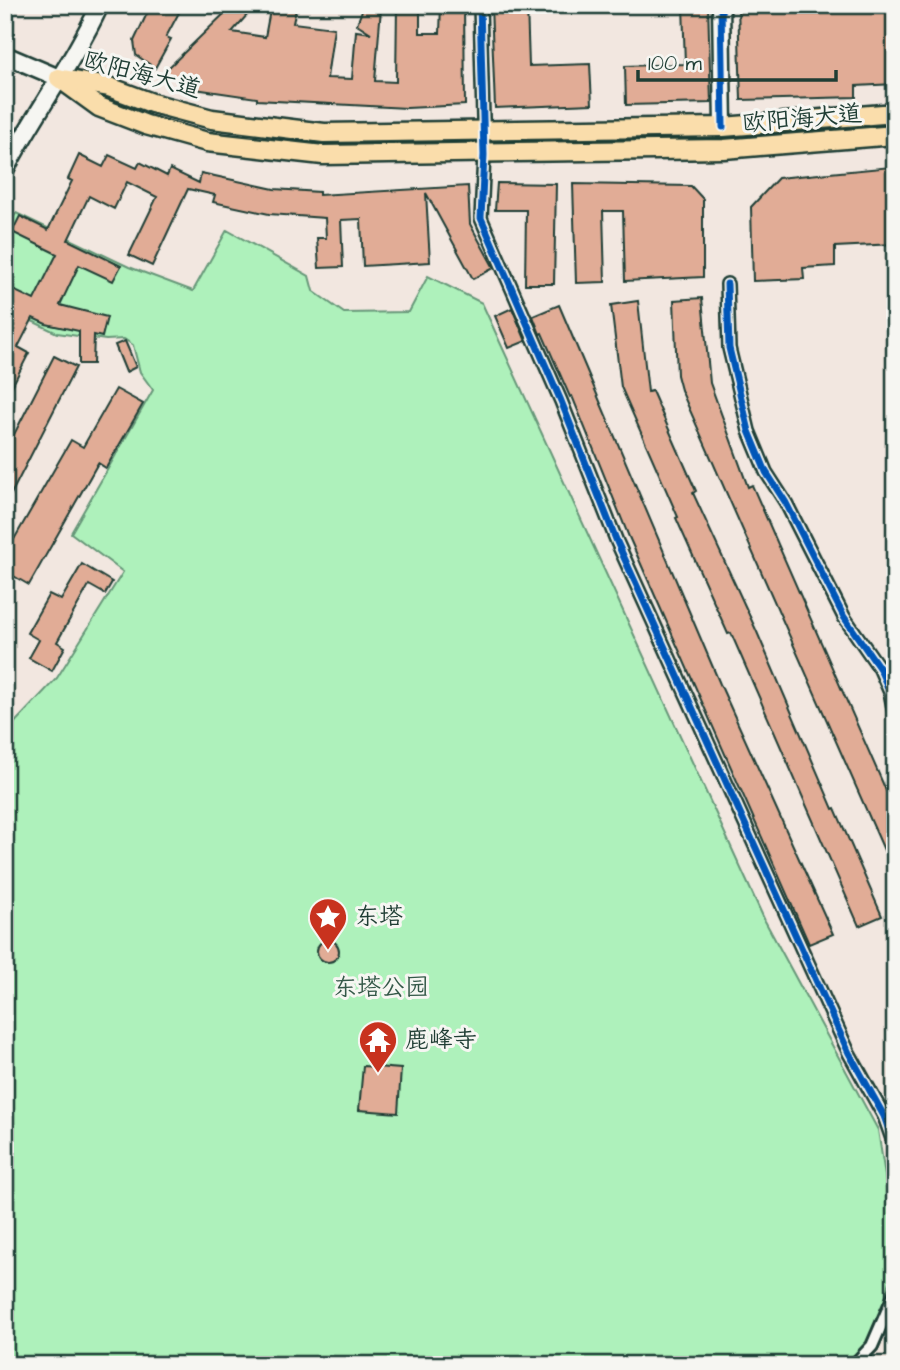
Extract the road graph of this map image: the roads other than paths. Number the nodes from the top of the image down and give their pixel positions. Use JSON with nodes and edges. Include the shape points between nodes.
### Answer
{"nodes":[{"id":1,"x":100,"y":5,"type":"edge"},
{"id":2,"x":480,"y":5,"type":"edge"},
{"id":3,"x":721,"y":5,"type":"edge"},
{"id":4,"x":5,"y":55,"type":"edge"},
{"id":5,"x":59,"y":78,"type":"junction"},
{"id":6,"x":895,"y":113,"type":"edge"},
{"id":7,"x":723,"y":127,"type":"junction"},
{"id":8,"x":483,"y":132,"type":"junction"},
{"id":9,"x":895,"y":135,"type":"edge"},
{"id":10,"x":484,"y":155,"type":"junction"},
{"id":11,"x":5,"y":170,"type":"edge"},
{"id":12,"x":727,"y":284,"type":"dead end"},
{"id":13,"x":895,"y":717,"type":"edge"},
{"id":14,"x":895,"y":1147,"type":"edge"},
{"id":15,"x":895,"y":1293,"type":"edge"},
{"id":16,"x":854,"y":1365,"type":"edge"}],
"edges":[{"from":1,"to":5,"type":"main road"},
{"from":2,"to":8,"type":"street"},
{"from":3,"to":7,"type":"main road"},
{"from":4,"to":5,"type":"main road"},
{"from":5,"to":8,"type":"main road","name":"欧阳海大道","via":[[109,87],[212,119],[266,127],[324,133]]},
{"from":5,"to":10,"type":"main road","name":"欧阳海大道","via":[[99,107],[207,142],[323,156]]},
{"from":5,"to":11,"type":"main road"},
{"from":6,"to":7,"type":"main road","name":"欧阳海大道"},
{"from":7,"to":8,"type":"main road","name":"欧阳海大道"},
{"from":8,"to":10,"type":"street"},
{"from":9,"to":10,"type":"main road","name":"欧阳海大道","via":[[724,149]]},
{"from":10,"to":14,"type":"street","via":[[481,218],[617,542]]},
{"from":12,"to":13,"type":"street","via":[[729,348],[749,430],[766,472],[844,617],[880,669]]},
{"from":15,"to":16,"type":"street","via":[[872,1346]]}]}
